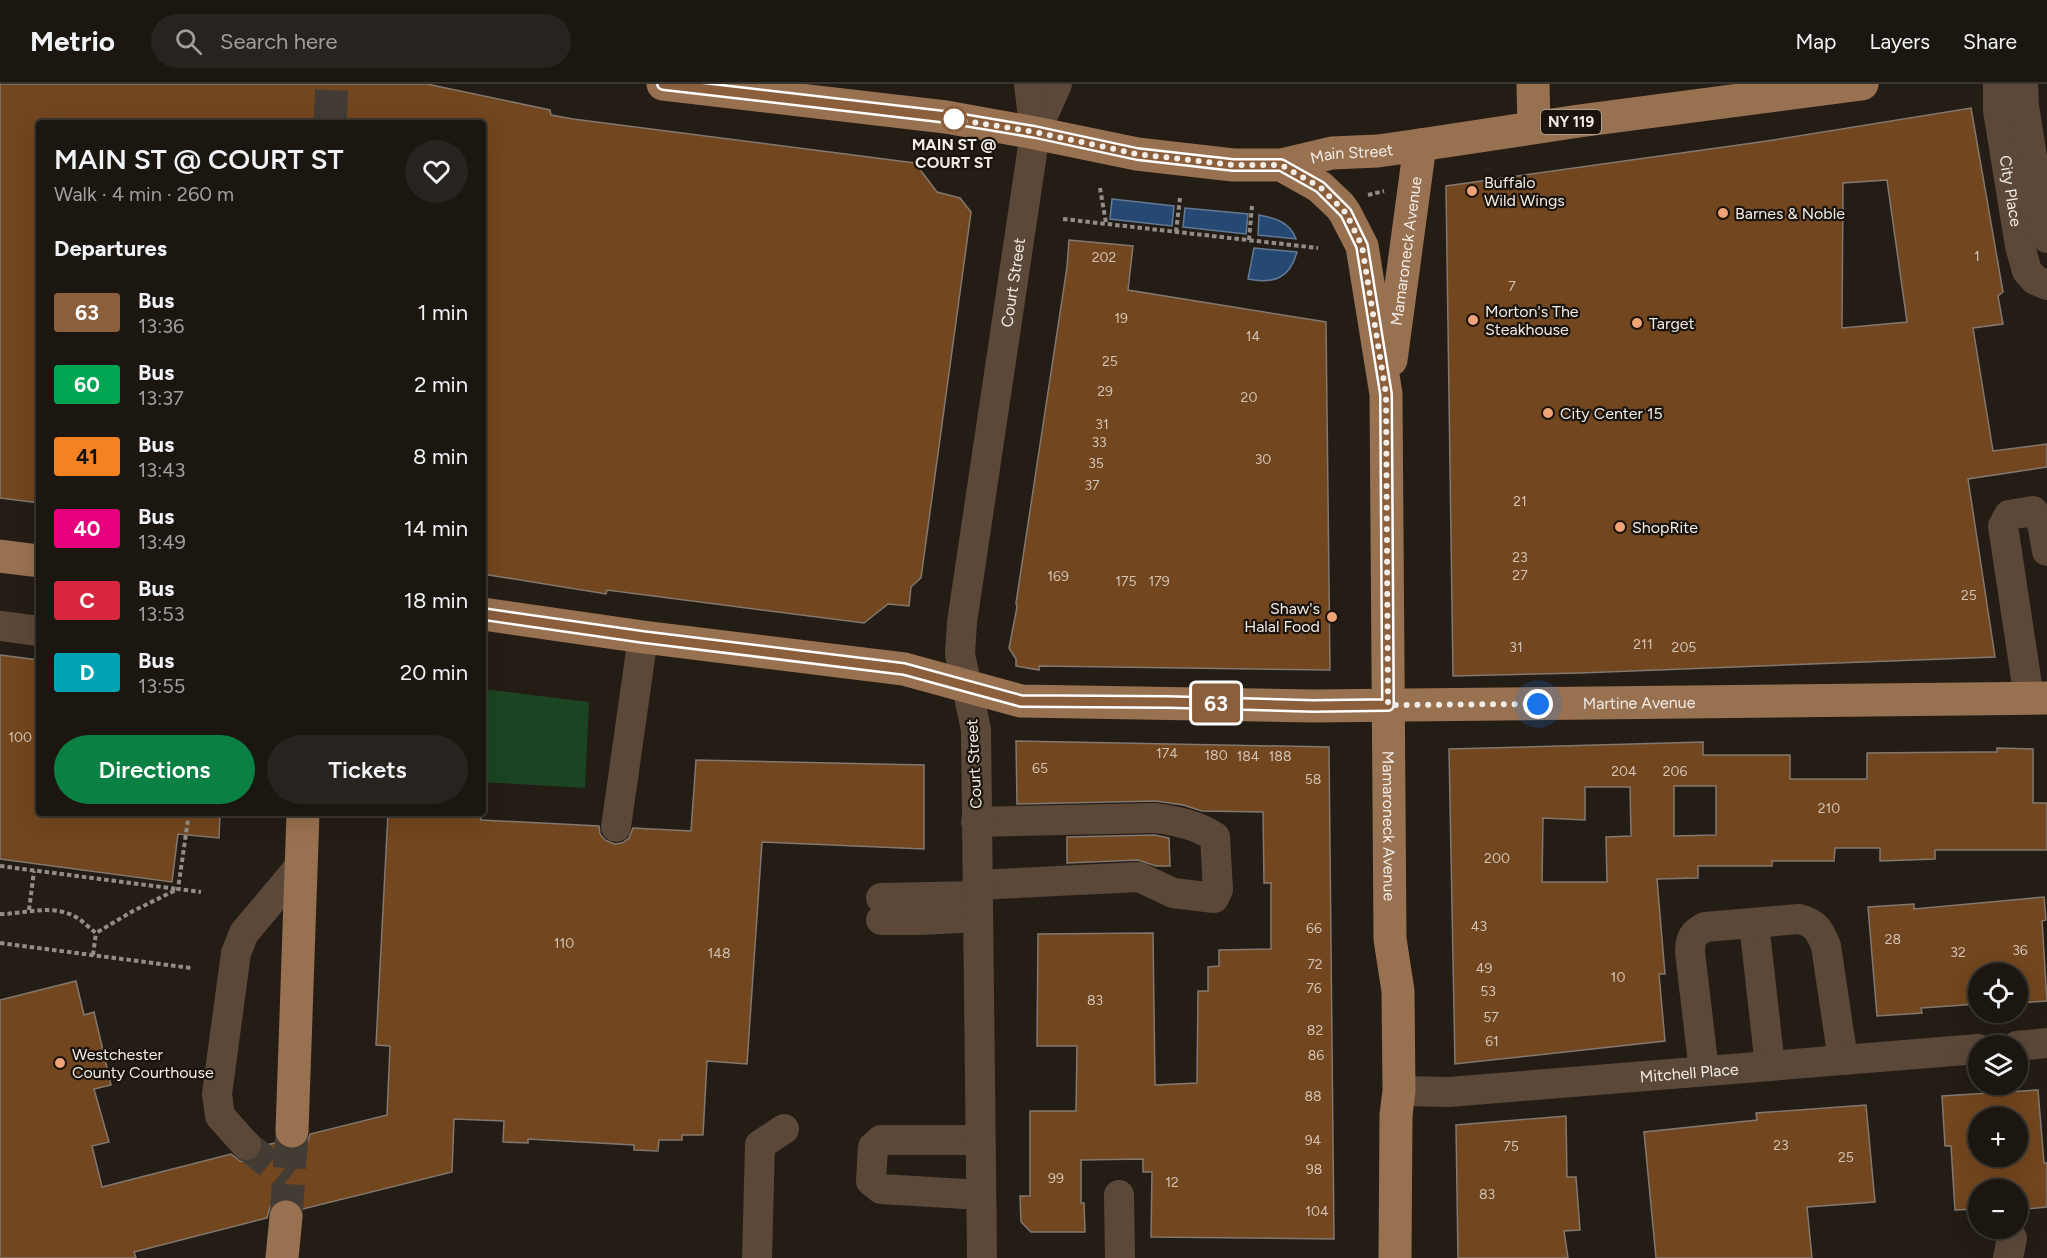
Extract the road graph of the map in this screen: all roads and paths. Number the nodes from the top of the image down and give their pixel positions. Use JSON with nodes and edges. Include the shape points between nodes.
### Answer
{"nodes":[{"id":1,"x":663,"y":84,"type":"edge"},
{"id":2,"x":1029,"y":84,"type":"edge"},
{"id":3,"x":1057,"y":84,"type":"edge"},
{"id":4,"x":1533,"y":84,"type":"edge"},
{"id":5,"x":1862,"y":84,"type":"edge"},
{"id":6,"x":1998,"y":84,"type":"edge"},
{"id":7,"x":2023,"y":84,"type":"edge"},
{"id":8,"x":1767,"y":90,"type":"edge"},
{"id":9,"x":1534,"y":127,"type":"junction"},
{"id":10,"x":1035,"y":132,"type":"junction"},
{"id":11,"x":1420,"y":145,"type":"junction"},
{"id":12,"x":1281,"y":165,"type":"junction"},
{"id":13,"x":1100,"y":188,"type":"dead end"},
{"id":14,"x":1392,"y":190,"type":"dead end"},
{"id":15,"x":1180,"y":198,"type":"dead end"},
{"id":16,"x":1359,"y":199,"type":"dead end"},
{"id":17,"x":1252,"y":206,"type":"dead end"},
{"id":18,"x":1063,"y":219,"type":"dead end"},
{"id":19,"x":1106,"y":224,"type":"junction"},
{"id":20,"x":1176,"y":232,"type":"junction"},
{"id":21,"x":2047,"y":238,"type":"edge"},
{"id":22,"x":1249,"y":240,"type":"junction"},
{"id":23,"x":1318,"y":248,"type":"dead end"},
{"id":24,"x":2047,"y":285,"type":"edge"},
{"id":25,"x":1386,"y":394,"type":"junction"},
{"id":26,"x":2047,"y":551,"type":"edge"},
{"id":27,"x":0,"y":556,"type":"edge"},
{"id":28,"x":36,"y":561,"type":"edge"},
{"id":29,"x":486,"y":614,"type":"edge"},
{"id":30,"x":0,"y":626,"type":"edge"},
{"id":31,"x":36,"y":631,"type":"edge"},
{"id":32,"x":643,"y":637,"type":"junction"},
{"id":33,"x":967,"y":687,"type":"junction"},
{"id":34,"x":2038,"y":698,"type":"edge"},
{"id":35,"x":1388,"y":705,"type":"junction"},
{"id":36,"x":189,"y":816,"type":"edge"},
{"id":37,"x":303,"y":816,"type":"edge"},
{"id":38,"x":976,"y":822,"type":"junction"},
{"id":39,"x":616,"y":827,"type":"dead end"},
{"id":40,"x":302,"y":864,"type":"junction"},
{"id":41,"x":0,"y":866,"type":"edge"},
{"id":42,"x":34,"y":871,"type":"junction"},
{"id":43,"x":178,"y":889,"type":"junction"},
{"id":44,"x":201,"y":892,"type":"dead end"},
{"id":45,"x":978,"y":899,"type":"junction"},
{"id":46,"x":881,"y":909,"type":"dead end"},
{"id":47,"x":29,"y":910,"type":"junction"},
{"id":48,"x":0,"y":914,"type":"edge"},
{"id":49,"x":1754,"y":923,"type":"junction"},
{"id":50,"x":96,"y":933,"type":"junction"},
{"id":51,"x":0,"y":942,"type":"edge"},
{"id":52,"x":93,"y":955,"type":"junction"},
{"id":53,"x":191,"y":968,"type":"dead end"},
{"id":54,"x":2047,"y":1043,"type":"edge"},
{"id":55,"x":2028,"y":1045,"type":"edge"},
{"id":56,"x":1968,"y":1050,"type":"edge"},
{"id":57,"x":1843,"y":1060,"type":"junction"},
{"id":58,"x":1770,"y":1066,"type":"junction"},
{"id":59,"x":1704,"y":1071,"type":"junction"},
{"id":60,"x":1398,"y":1091,"type":"junction"},
{"id":61,"x":784,"y":1129,"type":"dead end"},
{"id":62,"x":292,"y":1131,"type":"tunnel mouth"},
{"id":63,"x":980,"y":1140,"type":"junction"},
{"id":64,"x":246,"y":1144,"type":"tunnel mouth"},
{"id":65,"x":981,"y":1195,"type":"junction"},
{"id":66,"x":1119,"y":1195,"type":"dead end"},
{"id":67,"x":286,"y":1217,"type":"tunnel mouth"},
{"id":68,"x":282,"y":1258,"type":"edge"},
{"id":69,"x":757,"y":1258,"type":"edge"},
{"id":70,"x":982,"y":1258,"type":"edge"},
{"id":71,"x":1120,"y":1258,"type":"edge"},
{"id":72,"x":1395,"y":1258,"type":"edge"}],
"edges":[{"from":1,"to":10,"type":"main road","name":"Main Street","number":"NY 119","via":[[946,117]]},
{"from":2,"to":10,"type":"street"},
{"from":3,"to":10,"type":"street"},
{"from":4,"to":9,"type":"main road"},
{"from":5,"to":8,"type":"main road","name":"Main Street","number":"NY 119"},
{"from":6,"to":24,"type":"street","name":"City Place","via":[[1998,110],[2020,246],[2027,271]]},
{"from":7,"to":21,"type":"street","name":"City Place"},
{"from":8,"to":9,"type":"main road","name":"Main Street","number":"NY 119"},
{"from":9,"to":11,"type":"main road","name":"Main Street","number":"NY 119"},
{"from":10,"to":12,"type":"main road","name":"Main Street","number":"NY 119","via":[[1137,154],[1233,165]]},
{"from":10,"to":33,"type":"street","name":"Court Street","via":[[962,622],[960,654]]},
{"from":11,"to":12,"type":"main road","name":"Main Street","number":"NY 119","via":[[1332,153]]},
{"from":11,"to":25,"type":"main road","name":"Mamaroneck Avenue"},
{"from":12,"to":25,"type":"main road","name":"Mamaroneck Avenue","via":[[1320,187],[1340,206],[1362,246]]},
{"from":13,"to":19,"type":"path"},
{"from":14,"to":16,"type":"path"},
{"from":15,"to":20,"type":"path"},
{"from":17,"to":22,"type":"path"},
{"from":18,"to":19,"type":"path"},
{"from":19,"to":20,"type":"path"},
{"from":20,"to":22,"type":"path"},
{"from":22,"to":23,"type":"path"},
{"from":25,"to":35,"type":"main road","name":"Mamaroneck Avenue"},
{"from":26,"to":34,"type":"street","via":[[2042,524],[2033,511],[2009,515],[2003,526]]},
{"from":27,"to":28,"type":"main road"},
{"from":29,"to":32,"type":"main road","name":"Martine Avenue"},
{"from":30,"to":31,"type":"street"},
{"from":32,"to":33,"type":"main road","name":"Martine Avenue","via":[[904,669]]},
{"from":32,"to":39,"type":"street"},
{"from":33,"to":35,"type":"main road","name":"Martine Avenue","via":[[1021,701]]},
{"from":33,"to":38,"type":"street","name":"Court Street","via":[[976,730]]},
{"from":34,"to":35,"type":"main road","name":"Martine Avenue"},
{"from":35,"to":60,"type":"main road","name":"Mamaroneck Avenue","via":[[1390,939],[1398,991]]},
{"from":36,"to":43,"type":"path"},
{"from":37,"to":40,"type":"main road"},
{"from":38,"to":45,"type":"street","name":"Court Street"},
{"from":38,"to":45,"type":"street","via":[[1156,818],[1181,822],[1215,837],[1218,890],[1214,898],[1184,896],[1139,877]]},
{"from":40,"to":62,"type":"main road"},
{"from":40,"to":64,"type":"street","via":[[244,933],[237,953],[217,1094],[219,1116]]},
{"from":41,"to":42,"type":"path"},
{"from":42,"to":43,"type":"path"},
{"from":42,"to":47,"type":"path"},
{"from":43,"to":44,"type":"path"},
{"from":43,"to":50,"type":"path"},
{"from":45,"to":46,"type":"street","via":[[920,920]]},
{"from":45,"to":63,"type":"street","name":"Court Street"},
{"from":47,"to":48,"type":"path"},
{"from":47,"to":50,"type":"path","via":[[74,915]]},
{"from":49,"to":57,"type":"street","via":[[1799,919],[1810,921],[1820,930],[1826,946]]},
{"from":49,"to":58,"type":"street"},
{"from":49,"to":59,"type":"street","via":[[1705,927],[1695,932],[1690,941]]},
{"from":50,"to":52,"type":"path"},
{"from":51,"to":52,"type":"path"},
{"from":52,"to":53,"type":"path"},
{"from":54,"to":55,"type":"street"},
{"from":56,"to":57,"type":"street","name":"Mitchell Place"},
{"from":57,"to":58,"type":"street","name":"Mitchell Place"},
{"from":58,"to":59,"type":"street","name":"Mitchell Place"},
{"from":59,"to":60,"type":"street","name":"Mitchell Place","via":[[1449,1092]]},
{"from":60,"to":72,"type":"main road","name":"Mamaroneck Avenue"},
{"from":61,"to":69,"type":"street","via":[[760,1144]]},
{"from":63,"to":65,"type":"street","name":"Court Street"},
{"from":63,"to":65,"type":"street","via":[[881,1140],[873,1147],[872,1181],[881,1189]]},
{"from":65,"to":70,"type":"street","name":"Court Street"},
{"from":66,"to":71,"type":"street"},
{"from":67,"to":68,"type":"main road"}]}
